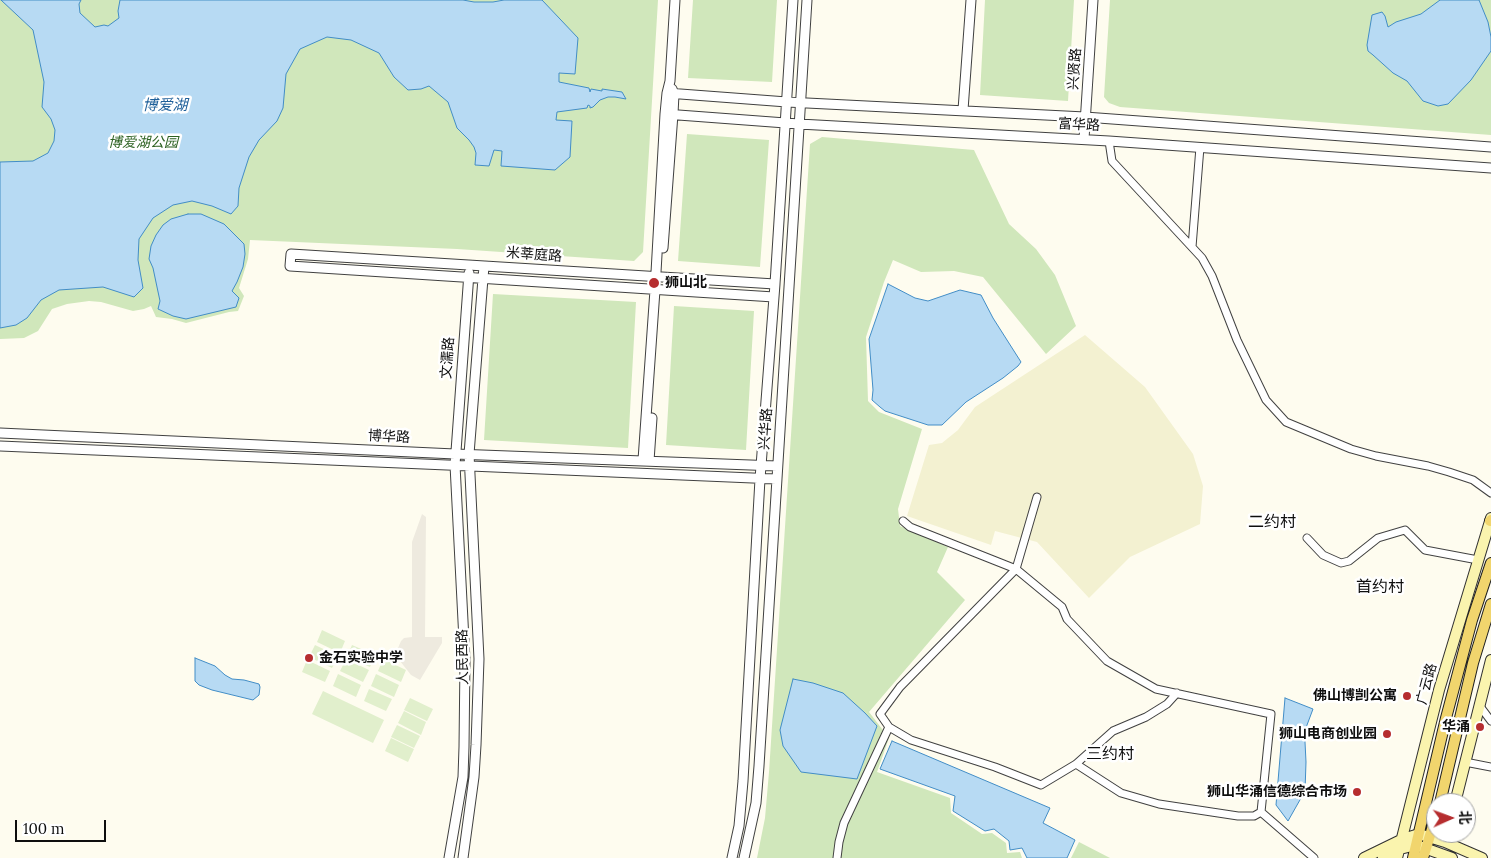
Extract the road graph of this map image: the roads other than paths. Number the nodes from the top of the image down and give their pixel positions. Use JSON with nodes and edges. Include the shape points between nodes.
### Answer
{"nodes":[{"id":1,"x":675,"y":0,"type":"edge"},
{"id":2,"x":794,"y":0,"type":"edge"},
{"id":3,"x":807,"y":0,"type":"edge"},
{"id":4,"x":971,"y":0,"type":"edge"},
{"id":5,"x":1093,"y":0,"type":"edge"},
{"id":6,"x":670,"y":94,"type":"junction"},
{"id":7,"x":787,"y":102,"type":"junction"},
{"id":8,"x":800,"y":102,"type":"junction"},
{"id":9,"x":963,"y":110,"type":"junction"},
{"id":10,"x":669,"y":114,"type":"junction"},
{"id":11,"x":1085,"y":117,"type":"junction"},
{"id":12,"x":786,"y":123,"type":"junction"},
{"id":13,"x":799,"y":124,"type":"junction"},
{"id":14,"x":1084,"y":139,"type":"junction"},
{"id":15,"x":1109,"y":141,"type":"junction"},
{"id":16,"x":1491,"y":146,"type":"edge"},
{"id":17,"x":1200,"y":147,"type":"junction"},
{"id":18,"x":1491,"y":168,"type":"edge"},
{"id":19,"x":1192,"y":247,"type":"junction"},
{"id":20,"x":469,"y":265,"type":"junction"},
{"id":21,"x":484,"y":266,"type":"junction"},
{"id":22,"x":659,"y":277,"type":"junction"},
{"id":23,"x":468,"y":278,"type":"junction"},
{"id":24,"x":483,"y":278,"type":"junction"},
{"id":25,"x":775,"y":284,"type":"junction"},
{"id":26,"x":658,"y":290,"type":"junction"},
{"id":27,"x":774,"y":297,"type":"junction"},
{"id":28,"x":0,"y":433,"type":"edge"},
{"id":29,"x":0,"y":446,"type":"edge"},
{"id":30,"x":455,"y":454,"type":"junction"},
{"id":31,"x":469,"y":454,"type":"junction"},
{"id":32,"x":646,"y":461,"type":"junction"},
{"id":33,"x":455,"y":464,"type":"junction"},
{"id":34,"x":469,"y":465,"type":"junction"},
{"id":35,"x":762,"y":466,"type":"junction"},
{"id":36,"x":777,"y":466,"type":"junction"},
{"id":37,"x":760,"y":479,"type":"junction"},
{"id":38,"x":776,"y":479,"type":"junction"},
{"id":39,"x":1491,"y":493,"type":"edge"},
{"id":40,"x":1038,"y":497,"type":"dead end"},
{"id":41,"x":1491,"y":520,"type":"edge"},
{"id":42,"x":903,"y":521,"type":"dead end"},
{"id":43,"x":1307,"y":538,"type":"dead end"},
{"id":44,"x":1478,"y":560,"type":"junction"},
{"id":45,"x":1491,"y":563,"type":"edge"},
{"id":46,"x":1016,"y":569,"type":"junction"},
{"id":47,"x":1491,"y":604,"type":"edge"},
{"id":48,"x":1491,"y":660,"type":"edge"},
{"id":49,"x":1177,"y":693,"type":"junction"},
{"id":50,"x":1479,"y":705,"type":"junction"},
{"id":51,"x":1491,"y":722,"type":"edge"},
{"id":52,"x":889,"y":727,"type":"junction"},
{"id":53,"x":1465,"y":762,"type":"junction"},
{"id":54,"x":1076,"y":764,"type":"junction"},
{"id":55,"x":1491,"y":766,"type":"edge"},
{"id":56,"x":1442,"y":793,"type":"edge"},
{"id":57,"x":1457,"y":793,"type":"edge"},
{"id":58,"x":1261,"y":812,"type":"junction"},
{"id":59,"x":1419,"y":834,"type":"junction"},
{"id":60,"x":1426,"y":836,"type":"edge"},
{"id":61,"x":1402,"y":839,"type":"junction"},
{"id":62,"x":1445,"y":843,"type":"edge"},
{"id":63,"x":1455,"y":843,"type":"edge"},
{"id":64,"x":1422,"y":850,"type":"edge"},
{"id":65,"x":1398,"y":854,"type":"edge"},
{"id":66,"x":1442,"y":856,"type":"edge"},
{"id":67,"x":449,"y":858,"type":"edge"},
{"id":68,"x":463,"y":858,"type":"edge"},
{"id":69,"x":732,"y":858,"type":"edge"},
{"id":70,"x":744,"y":858,"type":"edge"},
{"id":71,"x":837,"y":858,"type":"edge"},
{"id":72,"x":1314,"y":858,"type":"edge"},
{"id":73,"x":1364,"y":858,"type":"edge"},
{"id":74,"x":1383,"y":858,"type":"edge"},
{"id":75,"x":1413,"y":858,"type":"edge"},
{"id":76,"x":1452,"y":858,"type":"edge"},
{"id":77,"x":1482,"y":858,"type":"edge"}],
"edges":[{"from":1,"to":6,"type":"street"},
{"from":2,"to":7,"type":"street","name":"兴华路"},
{"from":3,"to":8,"type":"street","name":"兴华路"},
{"from":4,"to":9,"type":"street"},
{"from":5,"to":11,"type":"street","name":"兴贤路"},
{"from":6,"to":7,"type":"street","name":"富华路"},
{"from":6,"to":10,"type":"street"},
{"from":7,"to":8,"type":"street","name":"富华路"},
{"from":7,"to":12,"type":"street","name":"兴华路"},
{"from":8,"to":9,"type":"street","name":"富华路"},
{"from":8,"to":13,"type":"street","name":"兴华路"},
{"from":9,"to":11,"type":"street","name":"富华路"},
{"from":10,"to":12,"type":"street","name":"富华路"},
{"from":10,"to":22,"type":"street"},
{"from":11,"to":14,"type":"street","name":"兴贤路"},
{"from":11,"to":16,"type":"street","name":"富华路"},
{"from":12,"to":13,"type":"street","name":"富华路"},
{"from":12,"to":25,"type":"street","name":"兴华路"},
{"from":13,"to":14,"type":"street","name":"富华路"},
{"from":13,"to":36,"type":"street","name":"兴华路"},
{"from":14,"to":15,"type":"street","name":"富华路"},
{"from":15,"to":17,"type":"street","name":"富华路"},
{"from":15,"to":19,"type":"street","via":[[1112,160]]},
{"from":17,"to":18,"type":"street","name":"富华路"},
{"from":17,"to":19,"type":"street"},
{"from":19,"to":39,"type":"street","via":[[1212,276],[1236,340],[1266,400],[1286,422],[1351,449],[1473,480]]},
{"from":20,"to":21,"type":"street","name":"米莘庭路"},
{"from":20,"to":23,"type":"street","name":"文濡路"},
{"from":20,"to":23,"type":"street","name":"米莘庭路","via":[[291,254],[290,266]]},
{"from":21,"to":22,"type":"street","name":"米莘庭路"},
{"from":21,"to":24,"type":"street","name":"文濡路"},
{"from":22,"to":25,"type":"street","name":"米莘庭路"},
{"from":22,"to":26,"type":"street"},
{"from":23,"to":24,"type":"street","name":"米莘庭路"},
{"from":23,"to":30,"type":"street","name":"文濡路"},
{"from":24,"to":26,"type":"street","name":"米莘庭路"},
{"from":24,"to":31,"type":"street","name":"文濡路"},
{"from":25,"to":27,"type":"street","name":"兴华路"},
{"from":26,"to":27,"type":"street","name":"米莘庭路"},
{"from":26,"to":32,"type":"street"},
{"from":27,"to":35,"type":"street","name":"兴华路"},
{"from":28,"to":30,"type":"street","name":"博华路"},
{"from":29,"to":33,"type":"street","name":"博华路"},
{"from":30,"to":31,"type":"street","name":"博华路"},
{"from":30,"to":33,"type":"street","name":"文濡路"},
{"from":31,"to":32,"type":"street","name":"博华路"},
{"from":31,"to":34,"type":"street","name":"人民西路"},
{"from":32,"to":35,"type":"street","name":"博华路"},
{"from":33,"to":34,"type":"street","name":"博华路"},
{"from":33,"to":67,"type":"street","name":"文濡路","via":[[465,660],[464,747],[463,777]]},
{"from":34,"to":37,"type":"street","name":"博华路"},
{"from":34,"to":68,"type":"street","name":"人民西路","via":[[478,659],[474,777]]},
{"from":35,"to":36,"type":"street","name":"博华路"},
{"from":35,"to":37,"type":"street","name":"兴华路"},
{"from":36,"to":38,"type":"street","name":"兴华路"},
{"from":37,"to":38,"type":"street","name":"博华路"},
{"from":37,"to":69,"type":"street","name":"兴华路","via":[[743,781]]},
{"from":38,"to":70,"type":"street","name":"兴华路","via":[[756,803]]},
{"from":40,"to":46,"type":"street"},
{"from":41,"to":44,"type":"main road","name":"广云路"},
{"from":42,"to":46,"type":"street","via":[[910,527]]},
{"from":43,"to":44,"type":"street","via":[[1323,554],[1341,563],[1349,561],[1378,538],[1405,530],[1425,550]]},
{"from":44,"to":61,"type":"main road","name":"广云路"},
{"from":45,"to":59,"type":"main road","name":"广云路","via":[[1472,620]]},
{"from":46,"to":49,"type":"street","via":[[1062,607],[1066,619],[1107,661],[1156,689]]},
{"from":46,"to":52,"type":"street","via":[[900,687],[880,714]]},
{"from":47,"to":56,"type":"main road","via":[[1473,662]]},
{"from":48,"to":50,"type":"main road"},
{"from":49,"to":54,"type":"street","via":[[1167,704],[1146,717],[1113,730]]},
{"from":49,"to":58,"type":"street","via":[[1272,714]]},
{"from":50,"to":51,"type":"street"},
{"from":50,"to":53,"type":"main road"},
{"from":52,"to":54,"type":"street","via":[[911,740],[1041,785]]},
{"from":52,"to":71,"type":"street","via":[[844,823]]},
{"from":53,"to":55,"type":"street"},
{"from":53,"to":57,"type":"main road"},
{"from":54,"to":58,"type":"street","via":[[1121,793],[1160,804],[1238,816],[1254,816]]},
{"from":58,"to":72,"type":"street"},
{"from":59,"to":60,"type":"main road"},
{"from":59,"to":61,"type":"main road"},
{"from":59,"to":64,"type":"main road","name":"广云路"},
{"from":61,"to":65,"type":"main road","name":"广云路"},
{"from":61,"to":73,"type":"main road"},
{"from":62,"to":66,"type":"main road"},
{"from":63,"to":77,"type":"main road"},
{"from":64,"to":65,"type":"main road"},
{"from":64,"to":66,"type":"main road"},
{"from":64,"to":75,"type":"main road","name":"广云路"},
{"from":65,"to":74,"type":"main road"},
{"from":66,"to":76,"type":"main road"}]}
